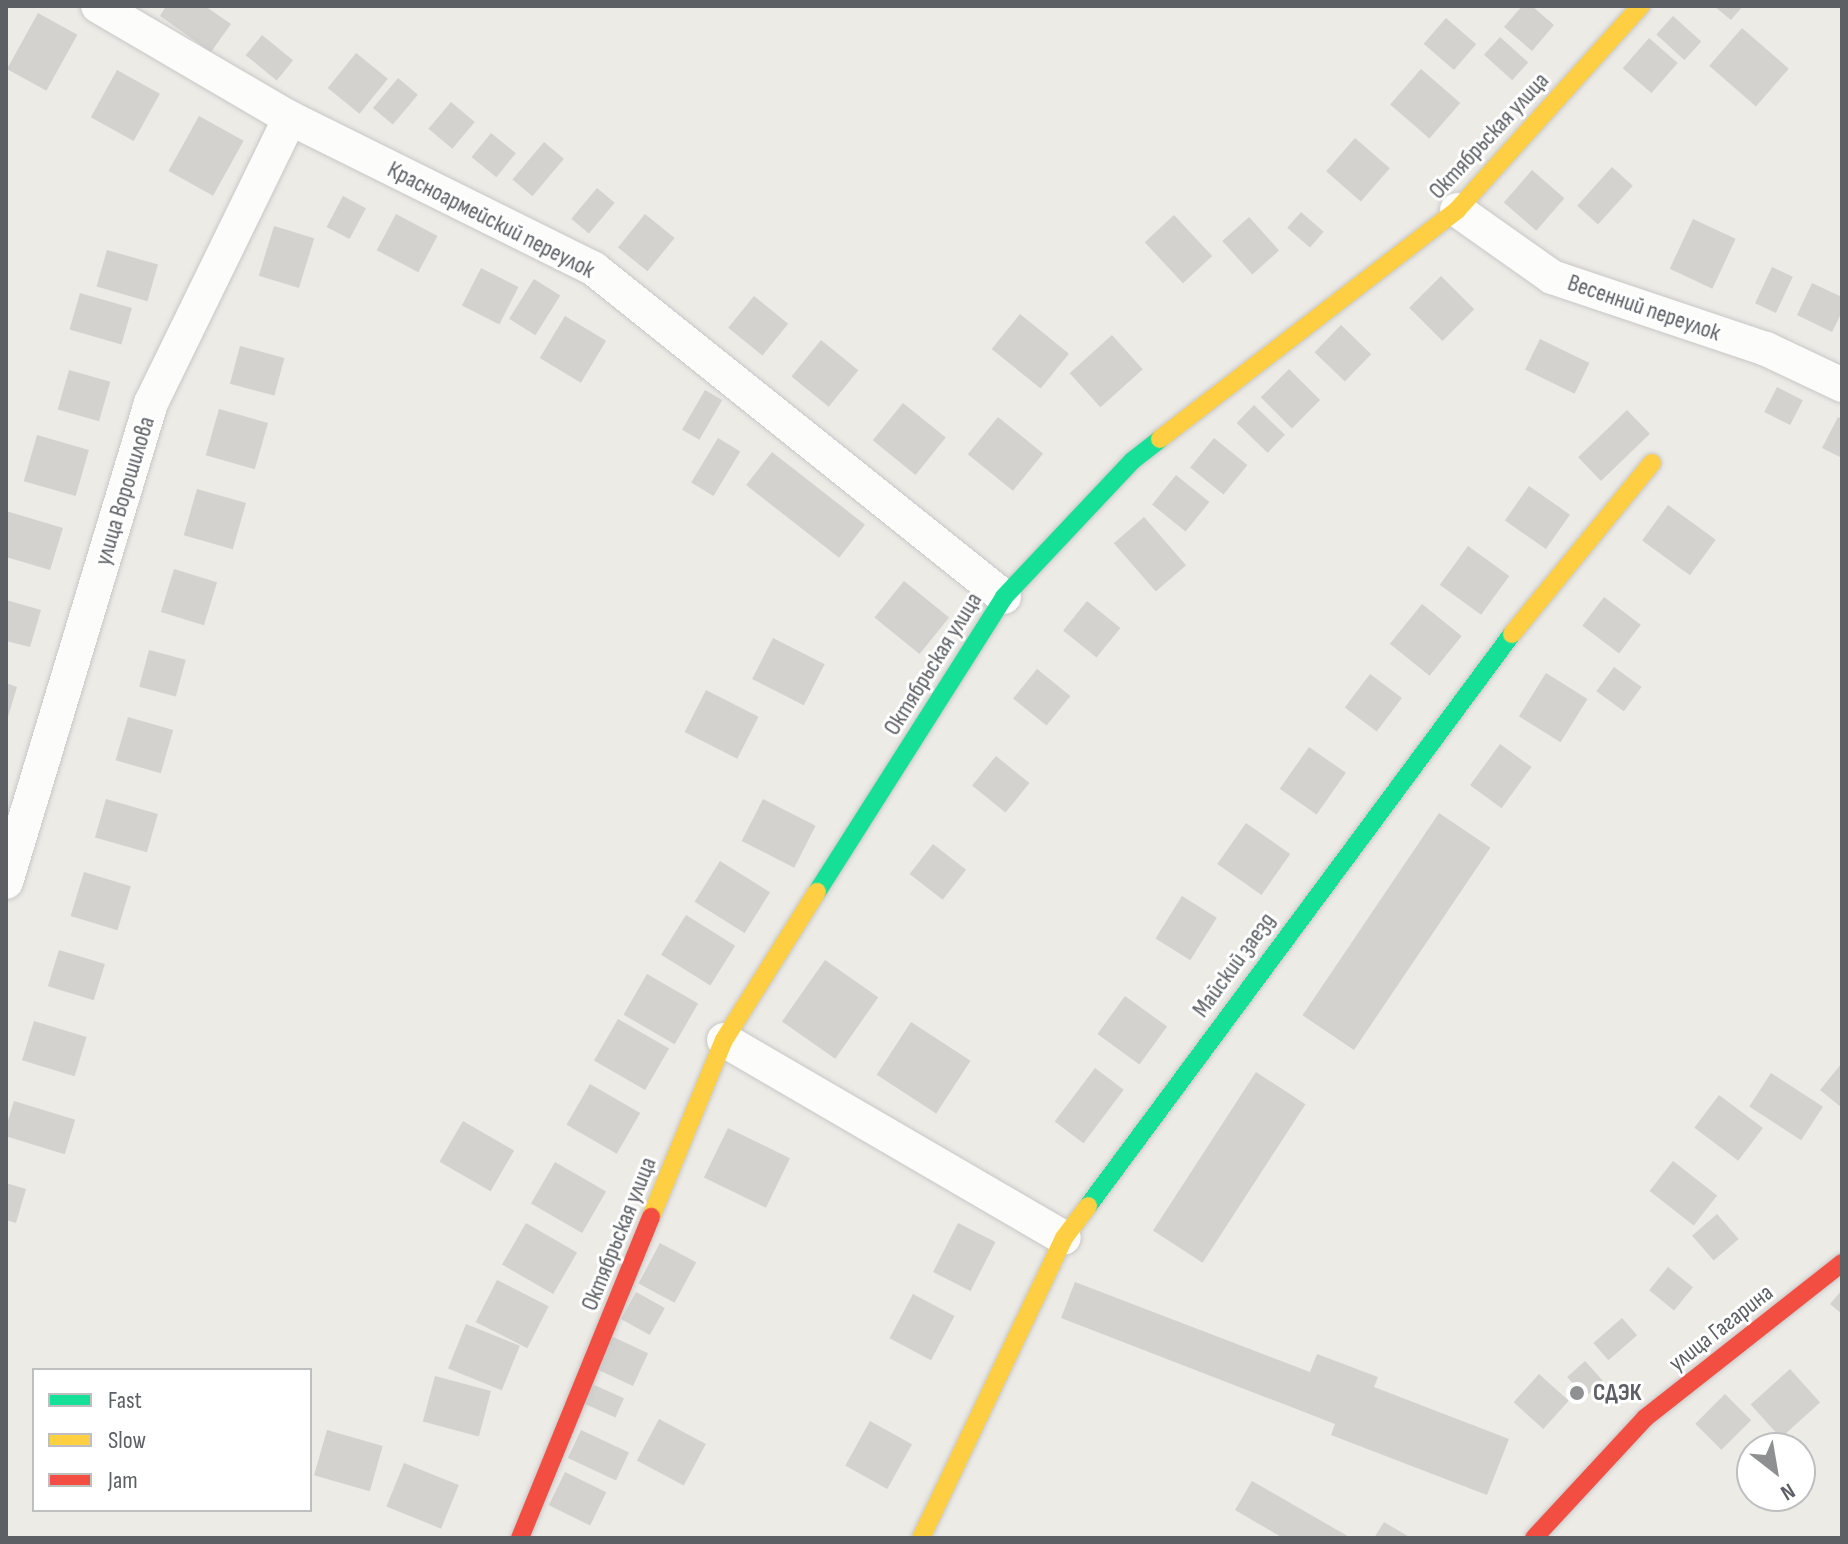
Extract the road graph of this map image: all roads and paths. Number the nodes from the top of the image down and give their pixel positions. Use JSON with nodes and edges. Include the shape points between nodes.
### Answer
{"nodes":[{"id":1,"x":98,"y":6,"type":"edge"},
{"id":2,"x":1641,"y":6,"type":"edge"},
{"id":3,"x":290,"y":118,"type":"junction"},
{"id":4,"x":1457,"y":210,"type":"junction"},
{"id":5,"x":1842,"y":385,"type":"edge"},
{"id":6,"x":1652,"y":463,"type":"dead end"},
{"id":7,"x":1004,"y":597,"type":"junction"},
{"id":8,"x":6,"y":882,"type":"edge"},
{"id":9,"x":724,"y":1040,"type":"junction"},
{"id":10,"x":1064,"y":1238,"type":"junction"},
{"id":11,"x":1842,"y":1263,"type":"edge"},
{"id":12,"x":520,"y":1538,"type":"edge"},
{"id":13,"x":921,"y":1538,"type":"edge"},
{"id":14,"x":1534,"y":1538,"type":"edge"}],
"edges":[{"from":1,"to":3,"type":"street","name":"Красноармейский переулок"},
{"from":2,"to":4,"type":"street","name":"Октябрьская улица"},
{"from":3,"to":7,"type":"street","name":"Красноармейский переулок","via":[[594,269]]},
{"from":3,"to":8,"type":"street","name":"улица Ворошилова","via":[[151,403]]},
{"from":4,"to":5,"type":"street","name":"Весенний переулок","via":[[1552,277],[1766,349]]},
{"from":4,"to":7,"type":"street","name":"Октябрьская улица","via":[[1132,461]]},
{"from":6,"to":10,"type":"street","name":"Майский заезд","via":[[1466,690]]},
{"from":7,"to":9,"type":"street","name":"Октябрьская улица"},
{"from":9,"to":10,"type":"street"},
{"from":9,"to":12,"type":"street","name":"Октябрьская улица"},
{"from":10,"to":13,"type":"street","name":"Майский заезд"},
{"from":11,"to":14,"type":"street","name":"улица Гагарина","via":[[1645,1418]]}]}
